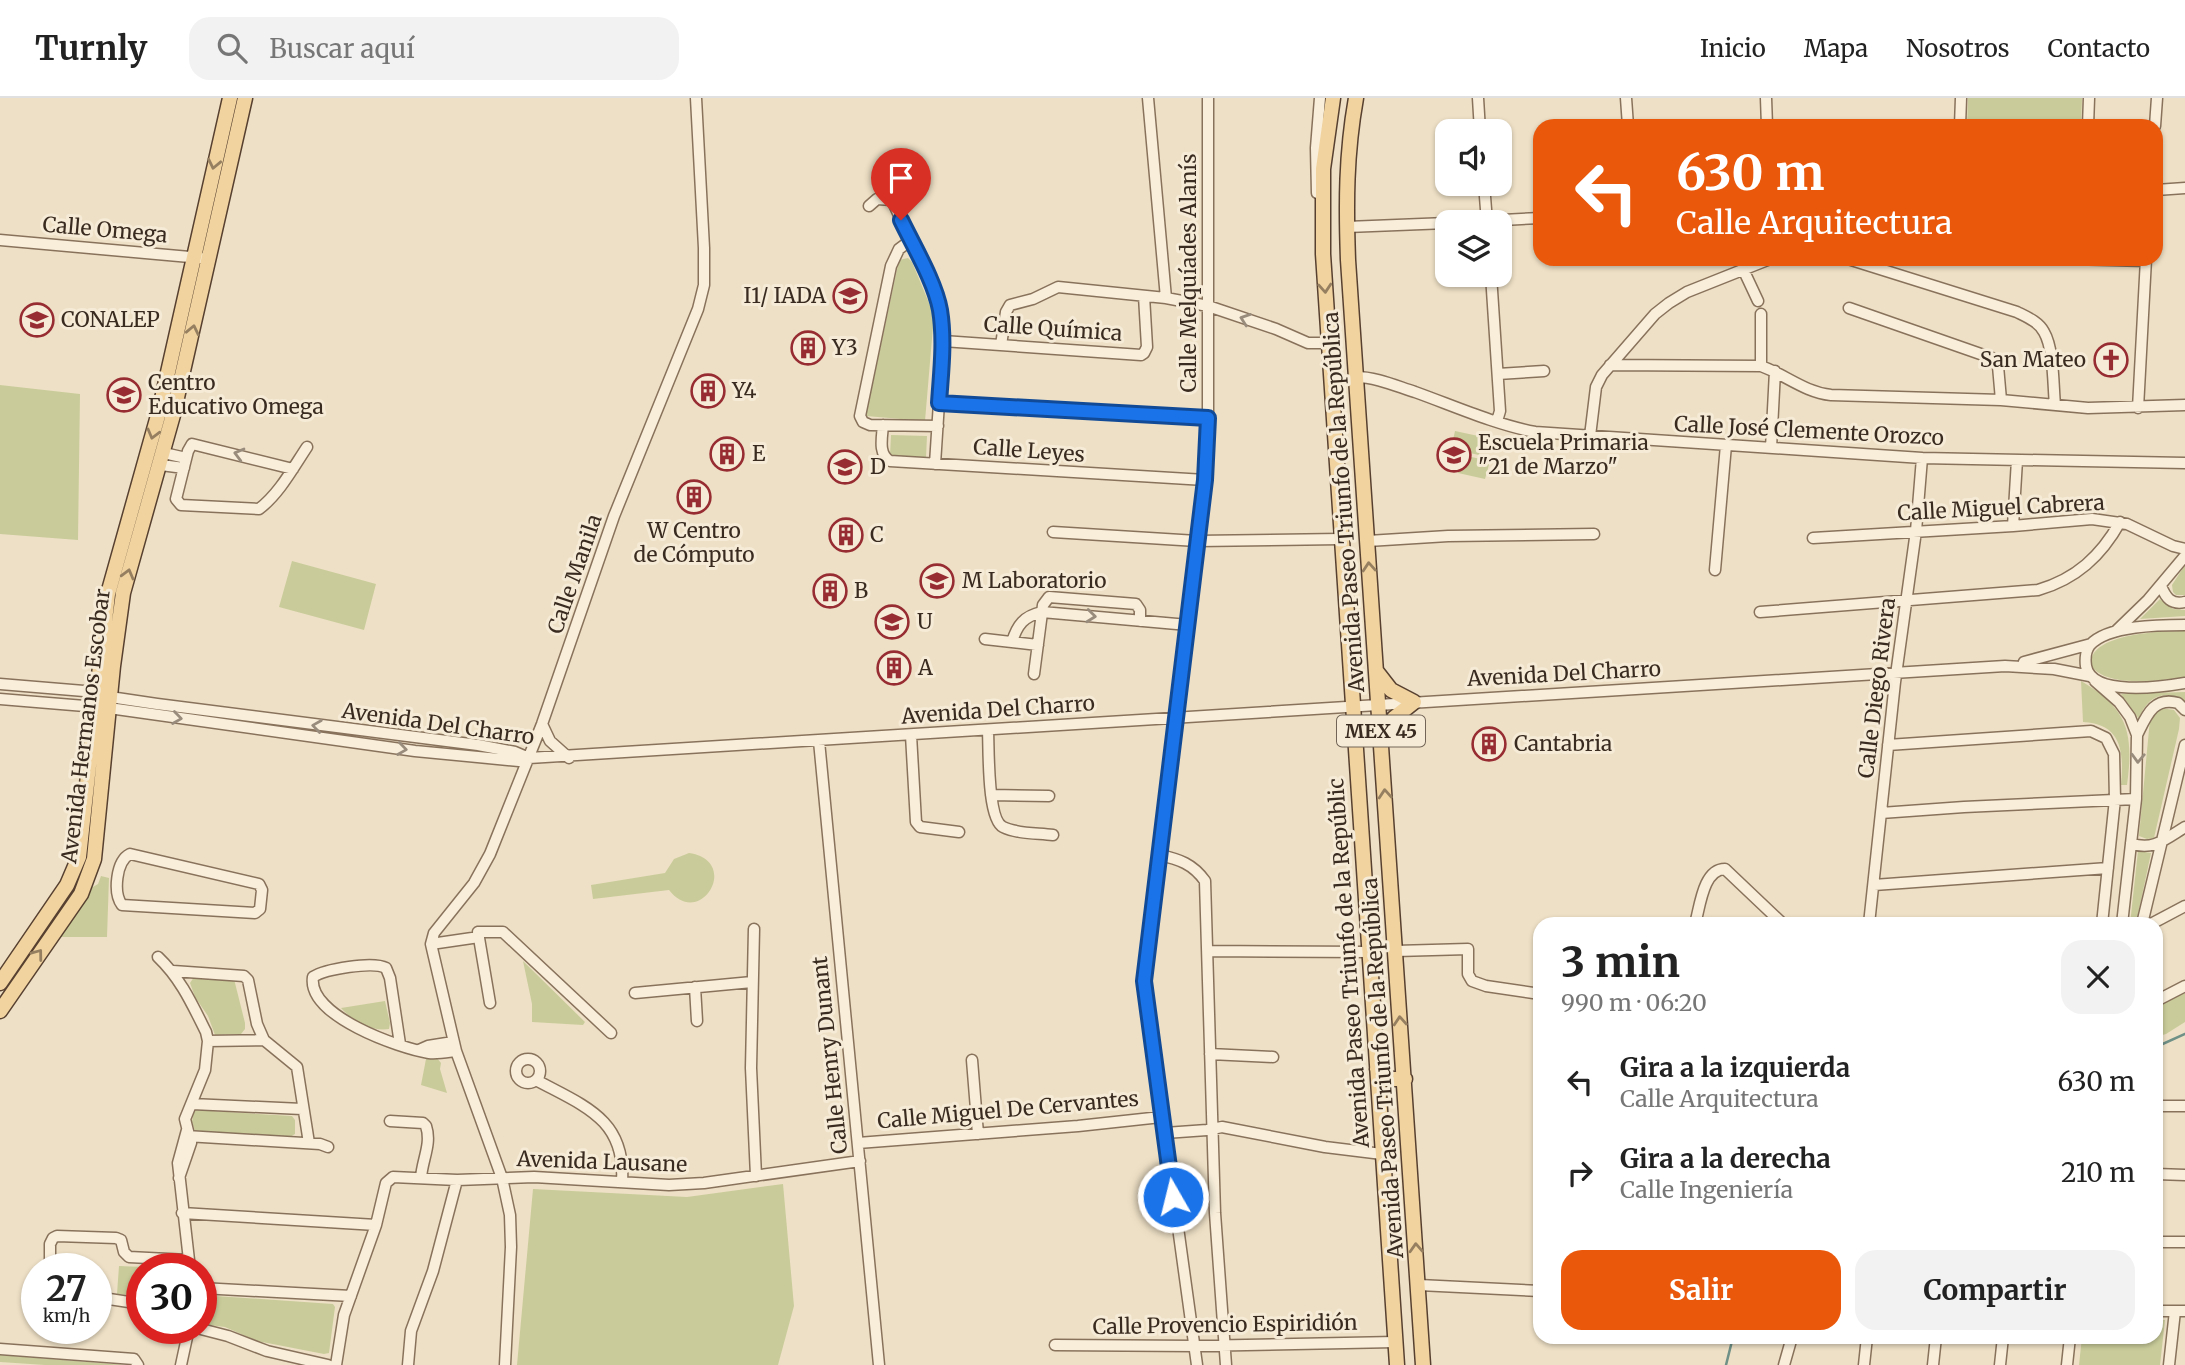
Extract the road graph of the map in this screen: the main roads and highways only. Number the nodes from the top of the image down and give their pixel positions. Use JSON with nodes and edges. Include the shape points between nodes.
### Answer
{"nodes":[{"id":1,"x":230,"y":98,"type":"edge"},
{"id":2,"x":245,"y":98,"type":"edge"},
{"id":3,"x":1332,"y":98,"type":"edge"},
{"id":4,"x":1356,"y":98,"type":"edge"},
{"id":5,"x":1322,"y":208,"type":"junction"},
{"id":6,"x":1347,"y":227,"type":"junction"},
{"id":7,"x":1322,"y":254,"type":"junction"},
{"id":8,"x":201,"y":258,"type":"junction"},
{"id":9,"x":1348,"y":260,"type":"junction"},
{"id":10,"x":169,"y":363,"type":"junction"},
{"id":11,"x":185,"y":367,"type":"junction"},
{"id":12,"x":132,"y":534,"type":"junction"},
{"id":13,"x":1376,"y":671,"type":"junction"},
{"id":14,"x":1381,"y":742,"type":"junction"},
{"id":15,"x":96,"y":765,"type":"junction"},
{"id":16,"x":0,"y":983,"type":"edge"},
{"id":17,"x":0,"y":1011,"type":"edge"},
{"id":18,"x":1377,"y":1069,"type":"junction"},
{"id":19,"x":1405,"y":1079,"type":"junction"},
{"id":20,"x":1393,"y":1307,"type":"junction"},
{"id":21,"x":1421,"y":1329,"type":"junction"},
{"id":22,"x":1396,"y":1365,"type":"edge"},
{"id":23,"x":1423,"y":1365,"type":"edge"}],
"edges":[{"from":1,"to":8,"type":"main road","name":"Avenida Hermanos Escobar","one_way":true},
{"from":2,"to":8,"type":"main road","name":"Avenida Hermanos Escobar"},
{"from":3,"to":5,"type":"main road","name":"Avenida Paseo Triunfo de la Repúblic","number":"MEX 45"},
{"from":4,"to":6,"type":"main road","name":"Avenida Paseo Triunfo de la República","number":"MEX 45","via":[[1347,158]]},
{"from":5,"to":6,"type":"main road","via":[[1332,222]]},
{"from":5,"to":7,"type":"main road","name":"Avenida Paseo Triunfo de la Repúblic","number":"MEX 45"},
{"from":6,"to":9,"type":"main road","name":"Avenida Paseo Triunfo de la República","number":"MEX 45"},
{"from":7,"to":9,"type":"main road","via":[[1339,247]]},
{"from":7,"to":18,"type":"main road","name":"Avenida Paseo Triunfo de la Repúblic","number":"MEX 45","one_way":true},
{"from":8,"to":10,"type":"main road","name":"Avenida Hermanos Escobar"},
{"from":11,"to":8,"type":"main road","name":"Avenida Hermanos Escobar","one_way":true},
{"from":13,"to":9,"type":"main road","name":"Avenida Paseo Triunfo de la República","number":"MEX 45","one_way":true},
{"from":10,"to":11,"type":"main road"},
{"from":10,"to":12,"type":"main road","name":"Avenida Hermanos Escobar","one_way":true},
{"from":11,"to":12,"type":"main road","name":"Avenida Hermanos Escobar","via":[[162,459]]},
{"from":12,"to":15,"type":"main road","name":"Avenida Hermanos Escobar","via":[[108,594]]},
{"from":13,"to":14,"type":"main road","name":"Avenida Paseo Triunfo de la República","number":"MEX 45"},
{"from":13,"to":14,"type":"main road","via":[[1391,690],[1414,702],[1394,718]]},
{"from":19,"to":14,"type":"main road","name":"Avenida Paseo Triunfo de la República","number":"MEX 45","one_way":true},
{"from":15,"to":16,"type":"main road","name":"Avenida Hermanos Escobar","via":[[75,872]]},
{"from":17,"to":15,"type":"main road","name":"Avenida Hermanos Escobar","one_way":true,"via":[[80,894],[94,859]]},
{"from":18,"to":19,"type":"main road","via":[[1389,1079]]},
{"from":18,"to":20,"type":"main road","name":"Avenida Paseo Triunfo de la Repúblic","number":"MEX 45"},
{"from":21,"to":19,"type":"main road","name":"Avenida Paseo Triunfo de la República","number":"MEX 45","one_way":true},
{"from":20,"to":21,"type":"main road","via":[[1411,1309]]},
{"from":20,"to":22,"type":"main road","name":"Avenida Paseo Triunfo de la Repúblic","number":"MEX 45"},
{"from":21,"to":23,"type":"main road","name":"Avenida Paseo Triunfo de la República","number":"MEX 45"}]}
